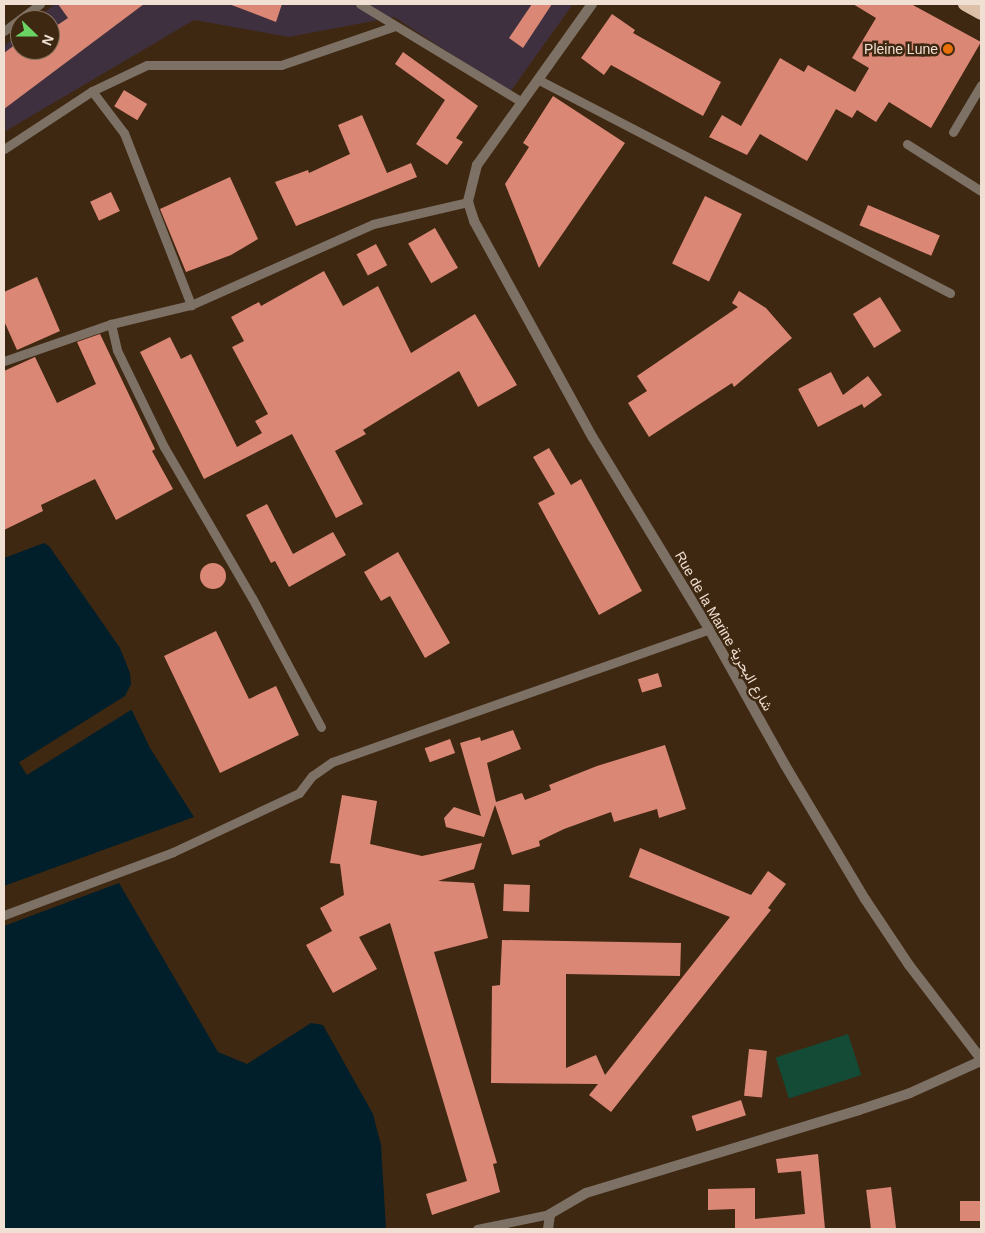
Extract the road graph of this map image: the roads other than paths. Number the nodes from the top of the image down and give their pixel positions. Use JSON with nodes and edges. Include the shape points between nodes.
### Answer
{"nodes":[{"id":1,"x":40,"y":4,"type":"edge"},
{"id":2,"x":360,"y":4,"type":"edge"},
{"id":3,"x":592,"y":4,"type":"edge"},
{"id":4,"x":965,"y":4,"type":"edge"},
{"id":5,"x":981,"y":13,"type":"edge"},
{"id":6,"x":395,"y":26,"type":"junction"},
{"id":7,"x":4,"y":31,"type":"edge"},
{"id":8,"x":539,"y":80,"type":"junction"},
{"id":9,"x":981,"y":85,"type":"edge"},
{"id":10,"x":92,"y":92,"type":"junction"},
{"id":11,"x":522,"y":102,"type":"junction"},
{"id":12,"x":953,"y":132,"type":"dead end"},
{"id":13,"x":907,"y":144,"type":"dead end"},
{"id":14,"x":4,"y":149,"type":"edge"},
{"id":15,"x":981,"y":191,"type":"edge"},
{"id":16,"x":468,"y":202,"type":"junction"},
{"id":17,"x":950,"y":293,"type":"dead end"},
{"id":18,"x":191,"y":305,"type":"junction"},
{"id":19,"x":111,"y":324,"type":"junction"},
{"id":20,"x":4,"y":361,"type":"edge"},
{"id":21,"x":709,"y":629,"type":"junction"},
{"id":22,"x":321,"y":726,"type":"dead end"},
{"id":23,"x":4,"y":916,"type":"edge"},
{"id":24,"x":981,"y":1060,"type":"edge"},
{"id":25,"x":550,"y":1214,"type":"junction"},
{"id":26,"x":477,"y":1229,"type":"edge"},
{"id":27,"x":548,"y":1229,"type":"edge"}],
"edges":[{"from":1,"to":7,"type":"lane"},
{"from":2,"to":6,"type":"lane"},
{"from":3,"to":8,"type":"street"},
{"from":4,"to":5,"type":"highway"},
{"from":6,"to":10,"type":"lane","via":[[281,65],[147,65]]},
{"from":6,"to":11,"type":"lane"},
{"from":8,"to":11,"type":"street"},
{"from":8,"to":17,"type":"lane"},
{"from":9,"to":12,"type":"lane"},
{"from":10,"to":14,"type":"lane"},
{"from":10,"to":18,"type":"lane","via":[[124,134]]},
{"from":11,"to":16,"type":"street","via":[[477,165]]},
{"from":13,"to":15,"type":"lane"},
{"from":16,"to":18,"type":"lane","via":[[374,224]]},
{"from":16,"to":21,"type":"street","name":"Rue de la Marine شارع البحرية","via":[[488,248],[593,438]]},
{"from":18,"to":19,"type":"lane"},
{"from":19,"to":20,"type":"lane"},
{"from":19,"to":22,"type":"lane","via":[[117,350],[164,447],[252,598]]},
{"from":21,"to":23,"type":"lane","via":[[332,762],[312,776],[299,793],[173,852]]},
{"from":21,"to":24,"type":"street","name":"Rue de la Marine شارع البحرية","via":[[784,765],[866,900],[909,965]]},
{"from":24,"to":25,"type":"street","via":[[910,1093],[586,1193]]},
{"from":25,"to":26,"type":"lane"},
{"from":25,"to":27,"type":"street"}]}
